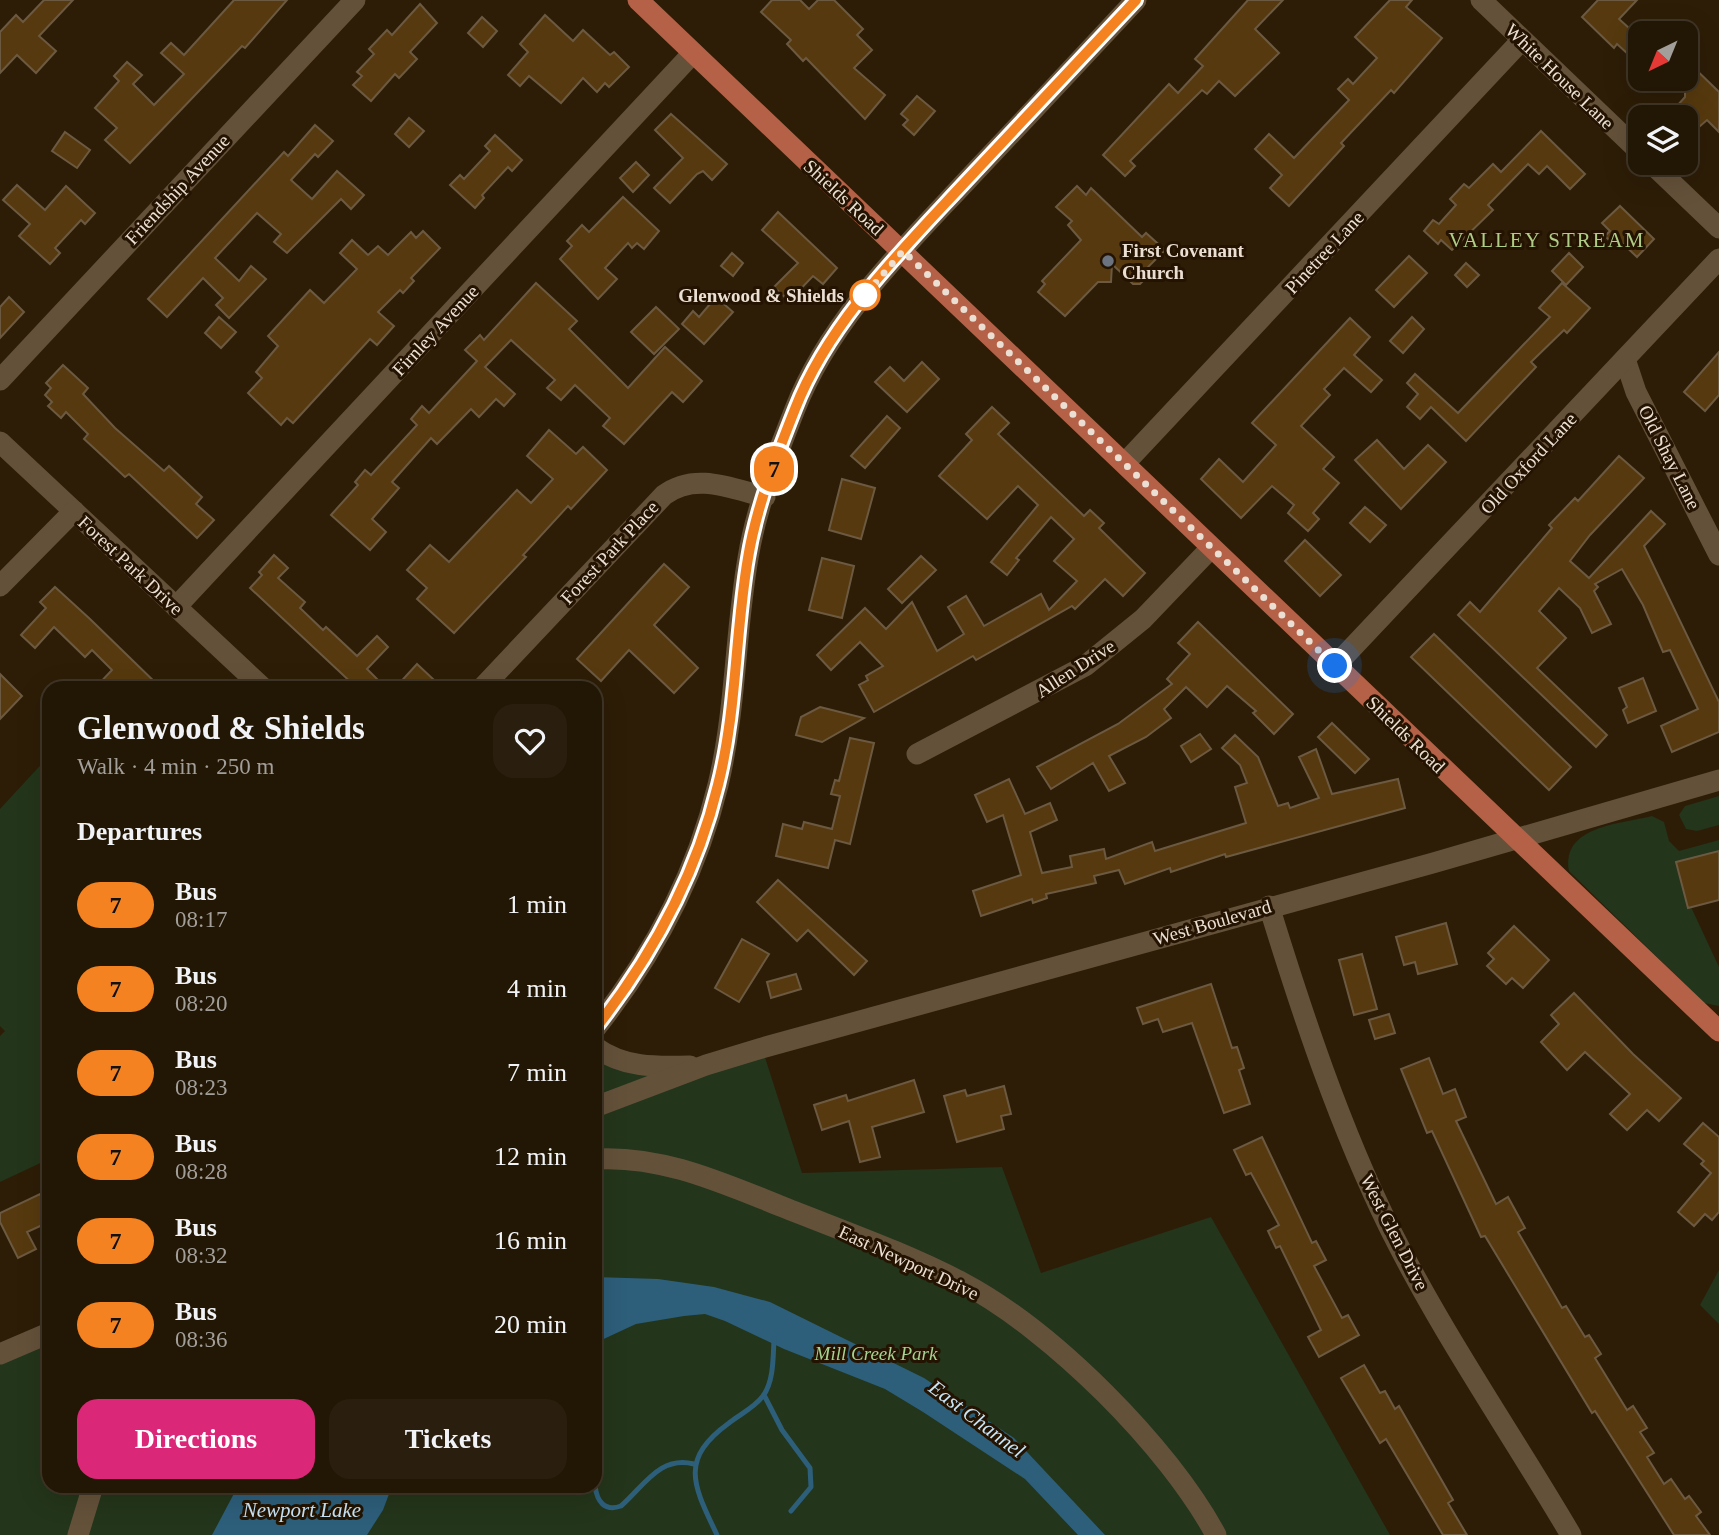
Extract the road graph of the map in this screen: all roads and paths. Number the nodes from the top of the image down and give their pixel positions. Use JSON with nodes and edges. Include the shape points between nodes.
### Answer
{"nodes":[{"id":1,"x":355,"y":0,"type":"edge"},
{"id":2,"x":638,"y":0,"type":"edge"},
{"id":3,"x":1136,"y":0,"type":"edge"},
{"id":4,"x":1481,"y":0,"type":"edge"},
{"id":5,"x":1522,"y":40,"type":"junction"},
{"id":6,"x":693,"y":53,"type":"junction"},
{"id":7,"x":1628,"y":141,"type":"edge"},
{"id":8,"x":1664,"y":175,"type":"edge"},
{"id":9,"x":1719,"y":228,"type":"edge"},
{"id":10,"x":903,"y":251,"type":"junction"},
{"id":11,"x":1719,"y":259,"type":"edge"},
{"id":12,"x":1625,"y":359,"type":"junction"},
{"id":13,"x":0,"y":380,"type":"edge"},
{"id":14,"x":0,"y":442,"type":"edge"},
{"id":15,"x":1125,"y":463,"type":"junction"},
{"id":16,"x":765,"y":497,"type":"junction"},
{"id":17,"x":74,"y":511,"type":"junction"},
{"id":18,"x":1210,"y":549,"type":"junction"},
{"id":19,"x":1719,"y":555,"type":"edge"},
{"id":20,"x":0,"y":586,"type":"edge"},
{"id":21,"x":176,"y":607,"type":"junction"},
{"id":22,"x":1335,"y":666,"type":"junction"},
{"id":23,"x":255,"y":681,"type":"edge"},
{"id":24,"x":489,"y":681,"type":"edge"},
{"id":25,"x":917,"y":754,"type":"dead end"},
{"id":26,"x":1719,"y":780,"type":"edge"},
{"id":27,"x":1514,"y":838,"type":"junction"},
{"id":28,"x":1269,"y":906,"type":"junction"},
{"id":29,"x":602,"y":1020,"type":"edge"},
{"id":30,"x":1719,"y":1031,"type":"edge"},
{"id":31,"x":602,"y":1052,"type":"edge"},
{"id":32,"x":706,"y":1065,"type":"junction"},
{"id":33,"x":602,"y":1104,"type":"edge"},
{"id":34,"x":602,"y":1159,"type":"edge"},
{"id":35,"x":42,"y":1336,"type":"edge"},
{"id":36,"x":0,"y":1354,"type":"edge"},
{"id":37,"x":91,"y":1493,"type":"edge"},
{"id":38,"x":78,"y":1535,"type":"edge"},
{"id":39,"x":1216,"y":1535,"type":"edge"},
{"id":40,"x":1572,"y":1535,"type":"edge"}],
"edges":[{"from":1,"to":13,"type":"street","name":"Friendship Avenue"},
{"from":2,"to":6,"type":"main road","name":"Shields Road"},
{"from":3,"to":10,"type":"street"},
{"from":4,"to":5,"type":"street","name":"White House Lane"},
{"from":5,"to":7,"type":"street","name":"White House Lane"},
{"from":5,"to":15,"type":"street","name":"Pinetree Lane"},
{"from":6,"to":10,"type":"main road","name":"Shields Road"},
{"from":6,"to":21,"type":"street","name":"Firnley Avenue"},
{"from":8,"to":9,"type":"street"},
{"from":10,"to":15,"type":"main road","name":"Shields Road"},
{"from":10,"to":16,"type":"street","via":[[858,303],[825,352],[796,407]]},
{"from":11,"to":12,"type":"street","name":"Old Oxford Lane"},
{"from":12,"to":19,"type":"street","name":"Old Shay Lane","via":[[1636,392]]},
{"from":12,"to":22,"type":"street","name":"Old Oxford Lane"},
{"from":14,"to":17,"type":"street","name":"Forest Park Drive"},
{"from":15,"to":18,"type":"main road","name":"Shields Road"},
{"from":16,"to":24,"type":"street","name":"Forest Park Place","via":[[705,482],[676,486]]},
{"from":16,"to":29,"type":"street","via":[[748,557],[729,732],[705,833],[656,942]]},
{"from":17,"to":20,"type":"street"},
{"from":17,"to":21,"type":"street","name":"Forest Park Drive"},
{"from":18,"to":22,"type":"main road","name":"Shields Road"},
{"from":18,"to":25,"type":"street","name":"Allen Drive","via":[[1143,619],[1086,666]]},
{"from":21,"to":23,"type":"street","name":"Forest Park Drive"},
{"from":22,"to":27,"type":"main road","name":"Shields Road"},
{"from":26,"to":27,"type":"street","name":"West Boulevard"},
{"from":27,"to":28,"type":"street","name":"West Boulevard"},
{"from":27,"to":30,"type":"main road","name":"Shields Road"},
{"from":28,"to":32,"type":"street","name":"West Boulevard"},
{"from":28,"to":40,"type":"street","name":"West Glen Drive","via":[[1324,1076],[1390,1228],[1423,1291]]},
{"from":31,"to":32,"type":"street","name":"West Boulevard","via":[[640,1066]]},
{"from":32,"to":33,"type":"street","name":"West Boulevard"},
{"from":34,"to":39,"type":"street","name":"East Newport Drive","via":[[682,1169],[964,1283],[1023,1323],[1093,1385],[1178,1476]]},
{"from":35,"to":36,"type":"street"},
{"from":37,"to":38,"type":"street"}]}
